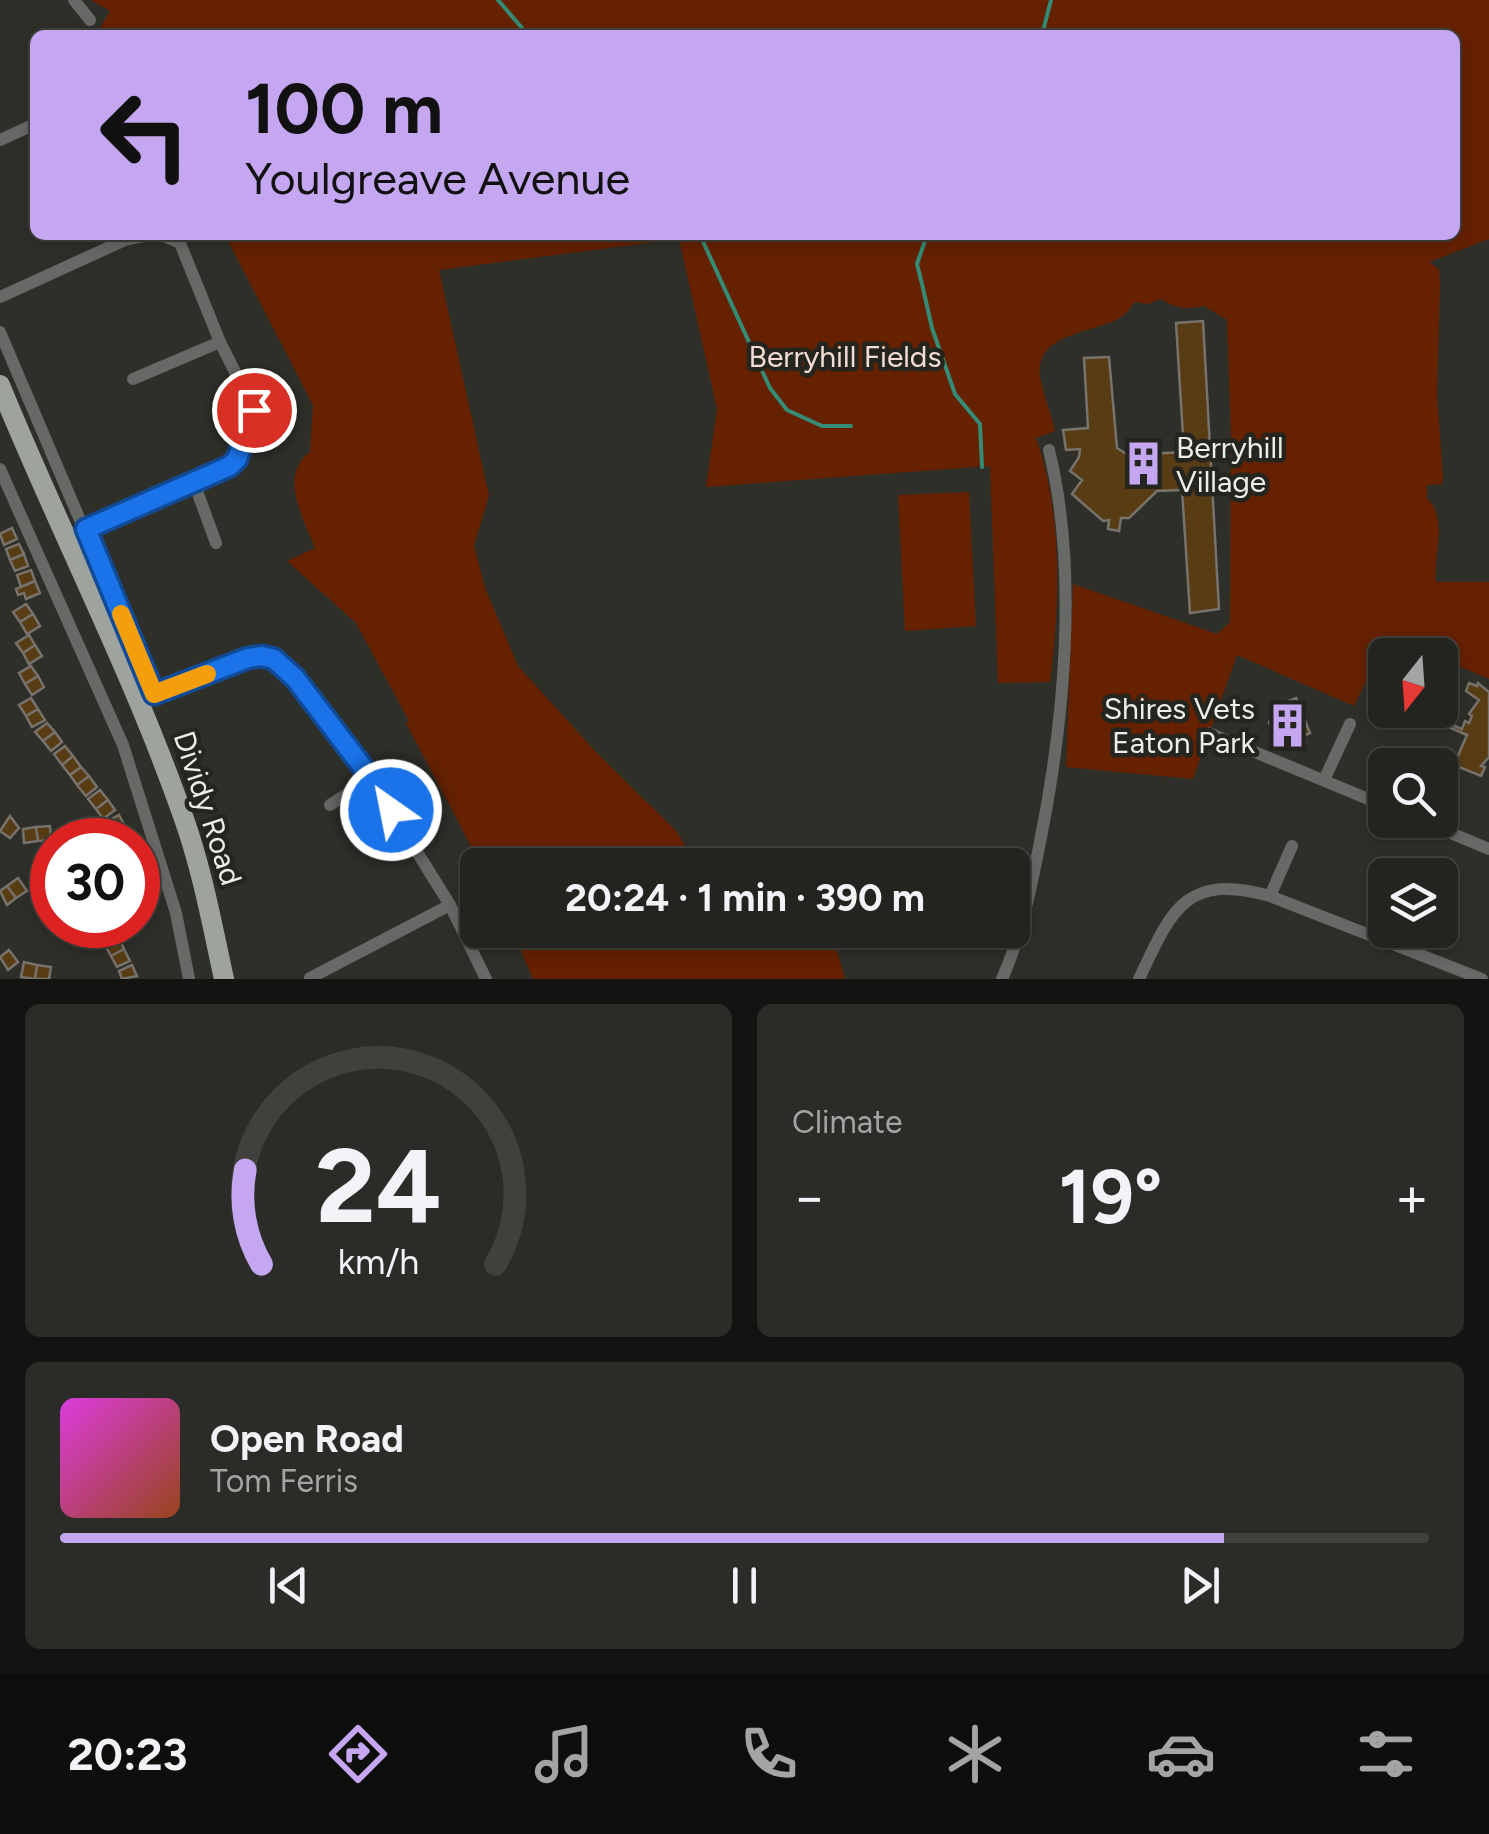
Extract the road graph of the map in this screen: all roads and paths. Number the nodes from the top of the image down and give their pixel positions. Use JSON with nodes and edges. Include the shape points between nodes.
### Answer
{"nodes":[{"id":1,"x":74,"y":0,"type":"edge"},
{"id":2,"x":90,"y":20,"type":"dead end"},
{"id":3,"x":30,"y":126,"type":"edge"},
{"id":4,"x":0,"y":140,"type":"edge"},
{"id":5,"x":125,"y":240,"type":"edge"},
{"id":6,"x":173,"y":240,"type":"edge"},
{"id":7,"x":0,"y":296,"type":"edge"},
{"id":8,"x":0,"y":332,"type":"edge"},
{"id":9,"x":220,"y":342,"type":"junction"},
{"id":10,"x":133,"y":379,"type":"dead end"},
{"id":11,"x":0,"y":386,"type":"edge"},
{"id":12,"x":1050,"y":450,"type":"dead end"},
{"id":13,"x":0,"y":469,"type":"edge"},
{"id":14,"x":194,"y":484,"type":"junction"},
{"id":15,"x":86,"y":529,"type":"junction"},
{"id":16,"x":216,"y":543,"type":"dead end"},
{"id":17,"x":147,"y":698,"type":"junction"},
{"id":18,"x":1350,"y":724,"type":"dead end"},
{"id":19,"x":1208,"y":733,"type":"dead end"},
{"id":20,"x":371,"y":778,"type":"junction"},
{"id":21,"x":1324,"y":780,"type":"junction"},
{"id":22,"x":1368,"y":799,"type":"edge"},
{"id":23,"x":330,"y":805,"type":"dead end"},
{"id":24,"x":1458,"y":836,"type":"edge"},
{"id":25,"x":1292,"y":846,"type":"dead end"},
{"id":26,"x":1489,"y":849,"type":"edge"},
{"id":27,"x":1270,"y":896,"type":"junction"},
{"id":28,"x":450,"y":906,"type":"junction"},
{"id":29,"x":310,"y":978,"type":"edge"},
{"id":30,"x":189,"y":979,"type":"edge"},
{"id":31,"x":224,"y":979,"type":"edge"},
{"id":32,"x":486,"y":979,"type":"edge"},
{"id":33,"x":1002,"y":979,"type":"edge"},
{"id":34,"x":1139,"y":979,"type":"edge"},
{"id":35,"x":1482,"y":979,"type":"edge"}],
"edges":[{"from":1,"to":2,"type":"street"},
{"from":3,"to":4,"type":"street"},
{"from":5,"to":7,"type":"street"},
{"from":6,"to":9,"type":"street"},
{"from":8,"to":15,"type":"street","name":"Dividy Road"},
{"from":9,"to":10,"type":"street"},
{"from":9,"to":14,"type":"street","via":[[254,410],[237,459]]},
{"from":11,"to":17,"type":"main road","name":"Dividy Road"},
{"from":12,"to":33,"type":"street","via":[[1062,539],[1058,739],[1027,908]]},
{"from":13,"to":30,"type":"street","name":"Dividy Road","via":[[123,745],[176,913]]},
{"from":14,"to":15,"type":"street"},
{"from":14,"to":16,"type":"street"},
{"from":15,"to":17,"type":"street","name":"Dividy Road"},
{"from":17,"to":20,"type":"street","via":[[248,658],[274,659]]},
{"from":17,"to":31,"type":"main road","name":"Dividy Road"},
{"from":18,"to":21,"type":"street"},
{"from":19,"to":21,"type":"street"},
{"from":20,"to":23,"type":"street"},
{"from":20,"to":28,"type":"street"},
{"from":21,"to":22,"type":"street"},
{"from":24,"to":26,"type":"street"},
{"from":25,"to":27,"type":"street"},
{"from":27,"to":34,"type":"street","via":[[1236,886],[1190,900],[1168,917]]},
{"from":27,"to":35,"type":"street"},
{"from":28,"to":29,"type":"street"},
{"from":28,"to":32,"type":"street"}]}
